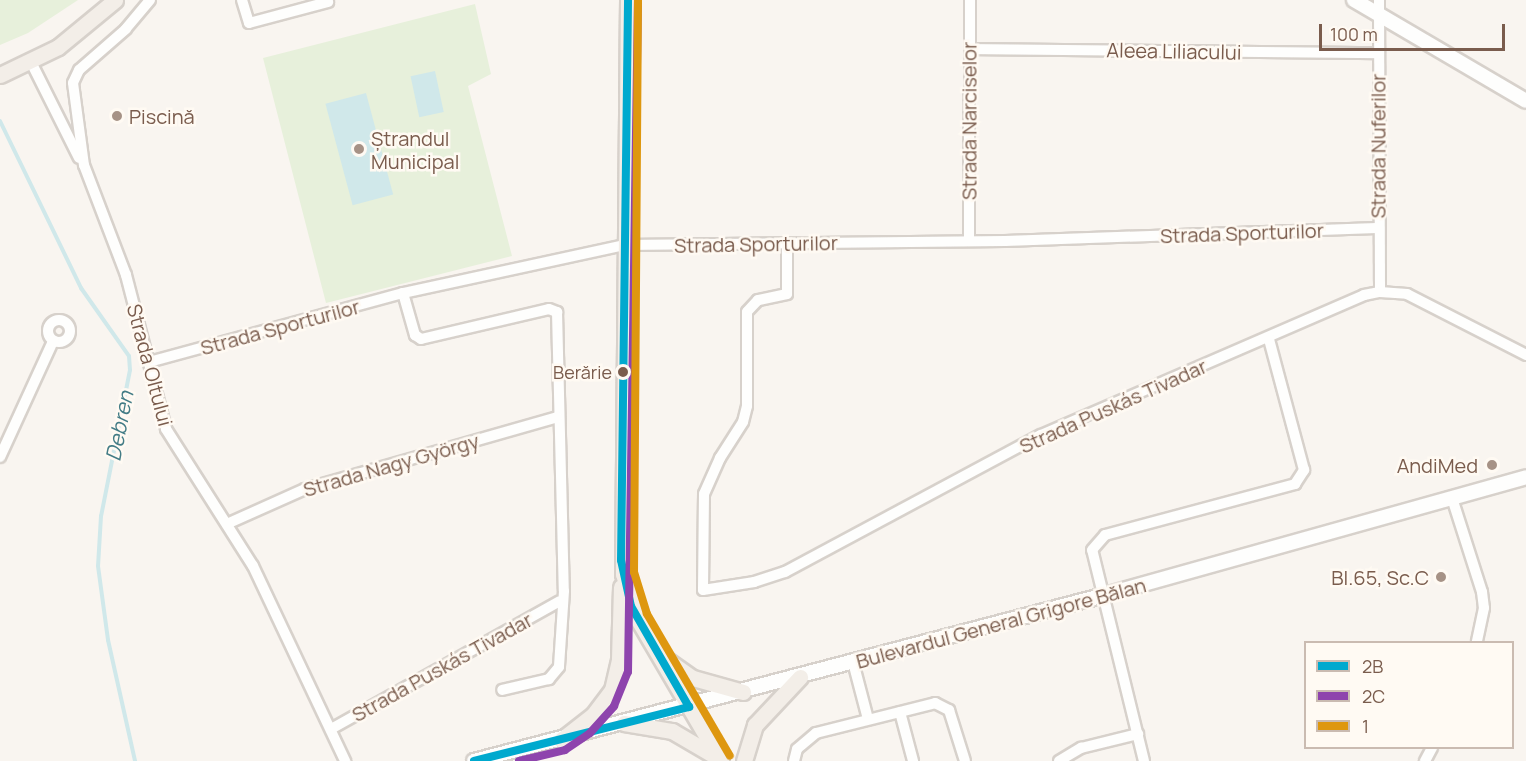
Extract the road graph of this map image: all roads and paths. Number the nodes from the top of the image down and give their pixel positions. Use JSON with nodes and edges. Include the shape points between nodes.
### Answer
{"nodes":[{"id":1,"x":115,"y":0,"type":"edge"},
{"id":2,"x":150,"y":0,"type":"edge"},
{"id":3,"x":243,"y":0,"type":"edge"},
{"id":4,"x":628,"y":0,"type":"edge"},
{"id":5,"x":970,"y":0,"type":"edge"},
{"id":6,"x":1354,"y":0,"type":"edge"},
{"id":7,"x":328,"y":2,"type":"dead end"},
{"id":8,"x":1379,"y":7,"type":"edge"},
{"id":9,"x":970,"y":49,"type":"junction"},
{"id":10,"x":1378,"y":53,"type":"junction"},
{"id":11,"x":31,"y":62,"type":"junction"},
{"id":12,"x":7,"y":72,"type":"edge"},
{"id":13,"x":1526,"y":101,"type":"edge"},
{"id":14,"x":84,"y":165,"type":"junction"},
{"id":15,"x":1377,"y":228,"type":"junction"},
{"id":16,"x":969,"y":242,"type":"junction"},
{"id":17,"x":787,"y":244,"type":"junction"},
{"id":18,"x":625,"y":245,"type":"junction"},
{"id":19,"x":1380,"y":292,"type":"junction"},
{"id":20,"x":403,"y":293,"type":"junction"},
{"id":21,"x":1269,"y":339,"type":"junction"},
{"id":22,"x":53,"y":340,"type":"dead end"},
{"id":23,"x":1526,"y":355,"type":"edge"},
{"id":24,"x":149,"y":362,"type":"junction"},
{"id":25,"x":557,"y":417,"type":"junction"},
{"id":26,"x":0,"y":458,"type":"edge"},
{"id":27,"x":1526,"y":477,"type":"edge"},
{"id":28,"x":1452,"y":498,"type":"junction"},
{"id":29,"x":229,"y":523,"type":"junction"},
{"id":30,"x":621,"y":560,"type":"junction"},
{"id":31,"x":1101,"y":596,"type":"junction"},
{"id":32,"x":557,"y":603,"type":"junction"},
{"id":33,"x":1477,"y":641,"type":"edge"},
{"id":34,"x":657,"y":652,"type":"junction"},
{"id":35,"x":853,"y":662,"type":"junction"},
{"id":36,"x":800,"y":677,"type":"junction"},
{"id":37,"x":502,"y":690,"type":"dead end"},
{"id":38,"x":743,"y":692,"type":"junction"},
{"id":39,"x":689,"y":707,"type":"junction"},
{"id":40,"x":900,"y":712,"type":"junction"},
{"id":41,"x":868,"y":719,"type":"junction"},
{"id":42,"x":624,"y":723,"type":"junction"},
{"id":43,"x":331,"y":729,"type":"junction"},
{"id":44,"x":1137,"y":734,"type":"junction"},
{"id":45,"x":561,"y":740,"type":"junction"},
{"id":46,"x":345,"y":761,"type":"edge"},
{"id":47,"x":474,"y":761,"type":"edge"},
{"id":48,"x":720,"y":761,"type":"edge"},
{"id":49,"x":744,"y":761,"type":"edge"},
{"id":50,"x":794,"y":761,"type":"edge"},
{"id":51,"x":913,"y":761,"type":"edge"},
{"id":52,"x":965,"y":761,"type":"edge"},
{"id":53,"x":1059,"y":761,"type":"edge"},
{"id":54,"x":1144,"y":761,"type":"edge"}],
"edges":[{"from":1,"to":11,"type":"main road","via":[[81,31]]},
{"from":2,"to":14,"type":"street","name":"Strada Oltului","via":[[126,29],[79,70],[73,83]]},
{"from":3,"to":7,"type":"street","via":[[249,22]]},
{"from":4,"to":18,"type":"main road"},
{"from":5,"to":9,"type":"street","name":"Strada Narciselor"},
{"from":6,"to":8,"type":"main road"},
{"from":8,"to":10,"type":"street","name":"Strada Nuferilor"},
{"from":8,"to":13,"type":"main road"},
{"from":9,"to":10,"type":"street","name":"Aleea Liliacului"},
{"from":9,"to":16,"type":"street","name":"Strada Narciselor"},
{"from":10,"to":15,"type":"street","name":"Strada Nuferilor"},
{"from":11,"to":12,"type":"main road"},
{"from":11,"to":14,"type":"street"},
{"from":14,"to":24,"type":"street","name":"Strada Oltului","via":[[115,240]]},
{"from":15,"to":16,"type":"street","name":"Strada Sporturilor"},
{"from":15,"to":19,"type":"street","name":"Strada Nuferilor"},
{"from":16,"to":17,"type":"street","name":"Strada Sporturilor"},
{"from":17,"to":18,"type":"street","name":"Strada Sporturilor"},
{"from":17,"to":21,"type":"street","name":"Strada Puskás Tivadar","via":[[787,294],[758,300],[747,312],[747,406],[743,422],[720,458],[704,494],[702,591],[785,572],[1041,435]]},
{"from":18,"to":20,"type":"street","name":"Strada Sporturilor"},
{"from":18,"to":30,"type":"main road"},
{"from":19,"to":21,"type":"street","name":"Strada Puskás Tivadar","via":[[1345,302]]},
{"from":19,"to":23,"type":"street","name":"Strada Puskás Tivadar","via":[[1418,298]]},
{"from":20,"to":24,"type":"street","name":"Strada Sporturilor"},
{"from":20,"to":25,"type":"street","via":[[415,335],[421,339],[554,309]]},
{"from":21,"to":31,"type":"street","via":[[1304,470],[1295,484],[1105,535],[1092,550]]},
{"from":22,"to":26,"type":"street"},
{"from":24,"to":29,"type":"street","name":"Strada Oltului","via":[[166,429]]},
{"from":25,"to":29,"type":"street","name":"Strada Nagy György","via":[[305,489]]},
{"from":25,"to":32,"type":"street","via":[[564,591]]},
{"from":27,"to":28,"type":"main road","name":"Bulevardul General Grigore Bălan"},
{"from":28,"to":31,"type":"main road","name":"Bulevardul General Grigore Bălan"},
{"from":28,"to":33,"type":"street","via":[[1482,592],[1483,618]]},
{"from":29,"to":43,"type":"street","name":"Strada Oltului"},
{"from":30,"to":34,"type":"main road","via":[[627,596]]},
{"from":30,"to":45,"type":"main road","via":[[615,680],[593,715]]},
{"from":31,"to":35,"type":"main road","name":"Bulevardul General Grigore Bălan"},
{"from":31,"to":44,"type":"street"},
{"from":32,"to":37,"type":"street","via":[[559,668],[549,679]]},
{"from":32,"to":43,"type":"street","name":"Strada Puskás Tivadar"},
{"from":34,"to":38,"type":"main road","via":[[693,678]]},
{"from":34,"to":39,"type":"main road"},
{"from":35,"to":36,"type":"main road","name":"Bulevardul General Grigore Bălan"},
{"from":35,"to":41,"type":"street"},
{"from":36,"to":38,"type":"main road","name":"Bulevardul General Grigore Bălan"},
{"from":36,"to":49,"type":"main road","via":[[755,725]]},
{"from":38,"to":39,"type":"main road","name":"Bulevardul General Grigore Bălan"},
{"from":39,"to":42,"type":"main road","name":"Bulevardul General Grigore Bălan"},
{"from":39,"to":48,"type":"main road"},
{"from":40,"to":41,"type":"street"},
{"from":40,"to":51,"type":"street"},
{"from":40,"to":52,"type":"street","via":[[935,703],[945,705]]},
{"from":41,"to":50,"type":"street","via":[[806,738]]},
{"from":42,"to":45,"type":"main road","name":"Bulevardul General Grigore Bălan"},
{"from":42,"to":48,"type":"main road","via":[[678,733]]},
{"from":43,"to":46,"type":"street","name":"Strada Oltului"},
{"from":44,"to":53,"type":"street","via":[[1081,748]]},
{"from":44,"to":54,"type":"street"},
{"from":45,"to":47,"type":"main road","name":"Bulevardul General Grigore Bălan"}]}
